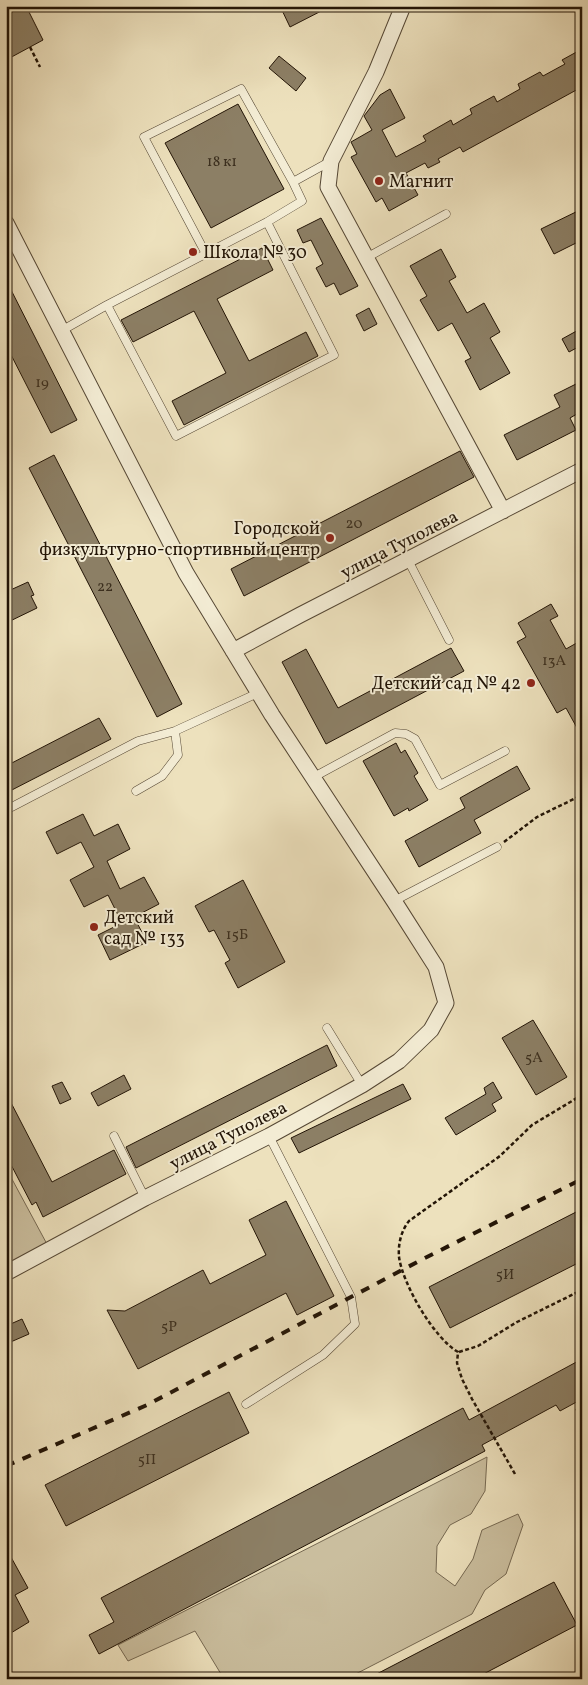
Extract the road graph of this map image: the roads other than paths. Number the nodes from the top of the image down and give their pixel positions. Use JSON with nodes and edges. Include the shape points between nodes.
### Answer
{"nodes":[{"id":1,"x":403,"y":6,"type":"edge"},
{"id":2,"x":330,"y":161,"type":"junction"},
{"id":3,"x":293,"y":182,"type":"junction"},
{"id":4,"x":446,"y":214,"type":"dead end"},
{"id":5,"x":267,"y":222,"type":"junction"},
{"id":6,"x":6,"y":223,"type":"edge"},
{"id":7,"x":206,"y":254,"type":"junction"},
{"id":8,"x":366,"y":258,"type":"junction"},
{"id":9,"x":108,"y":305,"type":"junction"},
{"id":10,"x":61,"y":332,"type":"junction"},
{"id":11,"x":582,"y":470,"type":"edge"},
{"id":12,"x":503,"y":511,"type":"junction"},
{"id":13,"x":408,"y":560,"type":"junction"},
{"id":14,"x":449,"y":640,"type":"dead end"},
{"id":15,"x":233,"y":651,"type":"junction"},
{"id":16,"x":258,"y":692,"type":"junction"},
{"id":17,"x":175,"y":731,"type":"junction"},
{"id":18,"x":505,"y":751,"type":"dead end"},
{"id":19,"x":312,"y":778,"type":"junction"},
{"id":20,"x":136,"y":791,"type":"dead end"},
{"id":21,"x":6,"y":810,"type":"edge"},
{"id":22,"x":497,"y":847,"type":"road end"},
{"id":23,"x":394,"y":901,"type":"junction"},
{"id":24,"x":327,"y":1028,"type":"dead end"},
{"id":25,"x":362,"y":1085,"type":"junction"},
{"id":26,"x":114,"y":1136,"type":"dead end"},
{"id":27,"x":269,"y":1136,"type":"junction"},
{"id":28,"x":145,"y":1198,"type":"junction"},
{"id":29,"x":6,"y":1273,"type":"edge"},
{"id":30,"x":246,"y":1404,"type":"dead end"}],
"edges":[{"from":1,"to":2,"type":"street","via":[[376,72]]},
{"from":2,"to":3,"type":"lane"},
{"from":2,"to":8,"type":"street","via":[[328,187]]},
{"from":3,"to":5,"type":"lane","via":[[302,201]]},
{"from":3,"to":7,"type":"lane","via":[[241,88],[144,137]]},
{"from":4,"to":8,"type":"lane"},
{"from":5,"to":7,"type":"lane"},
{"from":5,"to":9,"type":"lane","via":[[334,355],[176,436]]},
{"from":6,"to":10,"type":"street"},
{"from":7,"to":9,"type":"lane"},
{"from":8,"to":12,"type":"street"},
{"from":9,"to":10,"type":"lane"},
{"from":10,"to":15,"type":"street","via":[[186,573]]},
{"from":11,"to":12,"type":"street","name":"улица Туполева"},
{"from":12,"to":13,"type":"street","name":"улица Туполева"},
{"from":13,"to":14,"type":"lane"},
{"from":13,"to":15,"type":"street","name":"улица Туполева"},
{"from":15,"to":16,"type":"street"},
{"from":16,"to":17,"type":"lane"},
{"from":16,"to":19,"type":"street"},
{"from":17,"to":20,"type":"lane","via":[[178,755],[162,776]]},
{"from":17,"to":21,"type":"lane","via":[[138,741]]},
{"from":18,"to":19,"type":"lane","via":[[440,785],[415,739],[395,733]]},
{"from":19,"to":23,"type":"street"},
{"from":22,"to":23,"type":"lane"},
{"from":23,"to":25,"type":"street","name":"улица Туполева","via":[[436,967],[446,1003],[431,1030],[399,1061]]},
{"from":24,"to":25,"type":"lane"},
{"from":25,"to":27,"type":"street","name":"улица Туполева"},
{"from":26,"to":28,"type":"lane"},
{"from":27,"to":28,"type":"street","name":"улица Туполева"},
{"from":27,"to":30,"type":"lane","via":[[351,1297],[355,1324],[323,1355]]},
{"from":28,"to":29,"type":"street","name":"улица Туполева"}]}
